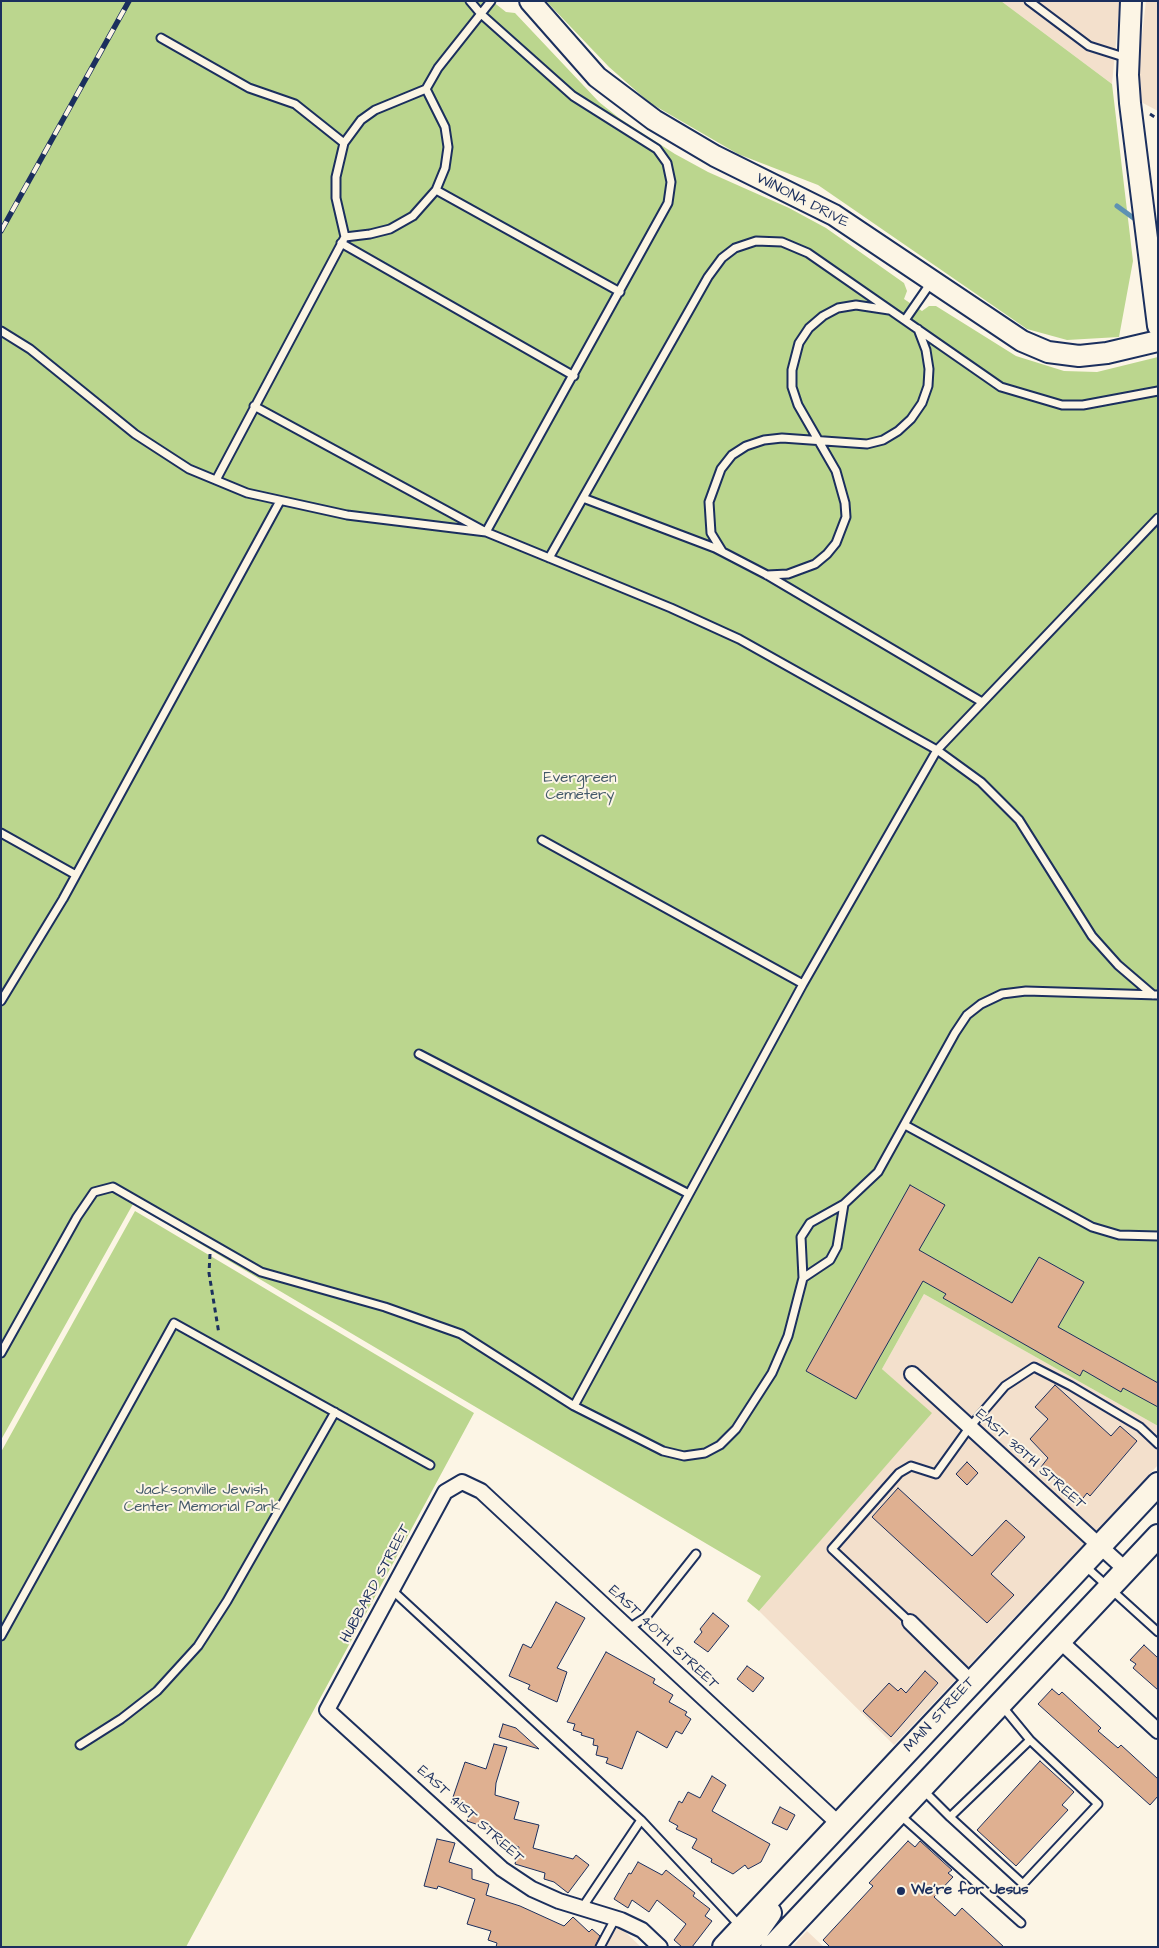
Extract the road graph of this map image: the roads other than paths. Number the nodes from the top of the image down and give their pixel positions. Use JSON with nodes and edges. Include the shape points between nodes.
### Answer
{"nodes":[{"id":1,"x":470,"y":1,"type":"edge"},
{"id":2,"x":491,"y":1,"type":"edge"},
{"id":3,"x":530,"y":1,"type":"edge"},
{"id":4,"x":1029,"y":1,"type":"edge"},
{"id":5,"x":1131,"y":1,"type":"edge"},
{"id":6,"x":481,"y":14,"type":"junction"},
{"id":7,"x":161,"y":38,"type":"dead end"},
{"id":8,"x":1129,"y":59,"type":"junction"},
{"id":9,"x":426,"y":89,"type":"junction"},
{"id":10,"x":344,"y":143,"type":"junction"},
{"id":11,"x":436,"y":190,"type":"junction"},
{"id":12,"x":343,"y":240,"type":"junction"},
{"id":13,"x":932,"y":281,"type":"junction"},
{"id":14,"x":620,"y":292,"type":"junction"},
{"id":15,"x":891,"y":310,"type":"junction"},
{"id":16,"x":905,"y":320,"type":"junction"},
{"id":17,"x":1158,"y":326,"type":"edge"},
{"id":18,"x":918,"y":329,"type":"junction"},
{"id":19,"x":1,"y":331,"type":"edge"},
{"id":20,"x":1158,"y":341,"type":"edge"},
{"id":21,"x":574,"y":376,"type":"junction"},
{"id":22,"x":1158,"y":391,"type":"edge"},
{"id":23,"x":254,"y":406,"type":"junction"},
{"id":24,"x":819,"y":441,"type":"junction"},
{"id":25,"x":216,"y":480,"type":"junction"},
{"id":26,"x":583,"y":498,"type":"junction"},
{"id":27,"x":280,"y":501,"type":"junction"},
{"id":28,"x":1158,"y":518,"type":"edge"},
{"id":29,"x":486,"y":532,"type":"junction"},
{"id":30,"x":723,"y":552,"type":"junction"},
{"id":31,"x":549,"y":558,"type":"junction"},
{"id":32,"x":767,"y":575,"type":"junction"},
{"id":33,"x":982,"y":702,"type":"junction"},
{"id":34,"x":937,"y":750,"type":"junction"},
{"id":35,"x":1,"y":833,"type":"edge"},
{"id":36,"x":542,"y":840,"type":"dead end"},
{"id":37,"x":76,"y":875,"type":"junction"},
{"id":38,"x":803,"y":984,"type":"junction"},
{"id":39,"x":1156,"y":995,"type":"edge"},
{"id":40,"x":1,"y":1002,"type":"edge"},
{"id":41,"x":419,"y":1054,"type":"dead end"},
{"id":42,"x":905,"y":1125,"type":"junction"},
{"id":43,"x":689,"y":1194,"type":"junction"},
{"id":44,"x":844,"y":1204,"type":"junction"},
{"id":45,"x":1158,"y":1236,"type":"edge"},
{"id":46,"x":803,"y":1278,"type":"junction"},
{"id":47,"x":1,"y":1353,"type":"edge"},
{"id":48,"x":912,"y":1374,"type":"dead end"},
{"id":49,"x":574,"y":1406,"type":"junction"},
{"id":50,"x":335,"y":1412,"type":"junction"},
{"id":51,"x":969,"y":1428,"type":"junction"},
{"id":52,"x":1158,"y":1444,"type":"edge"},
{"id":53,"x":430,"y":1465,"type":"dead end"},
{"id":54,"x":462,"y":1482,"type":"joint"},
{"id":55,"x":1158,"y":1484,"type":"edge"},
{"id":56,"x":1158,"y":1536,"type":"edge"},
{"id":57,"x":1101,"y":1546,"type":"junction"},
{"id":58,"x":696,"y":1554,"type":"dead end"},
{"id":59,"x":1083,"y":1564,"type":"junction"},
{"id":60,"x":1126,"y":1570,"type":"junction"},
{"id":61,"x":1110,"y":1588,"type":"junction"},
{"id":62,"x":392,"y":1590,"type":"junction"},
{"id":63,"x":910,"y":1622,"type":"joint"},
{"id":64,"x":629,"y":1628,"type":"junction"},
{"id":65,"x":1158,"y":1632,"type":"edge"},
{"id":66,"x":1,"y":1636,"type":"edge"},
{"id":67,"x":1060,"y":1641,"type":"junction"},
{"id":68,"x":971,"y":1682,"type":"junction"},
{"id":69,"x":1000,"y":1704,"type":"junction"},
{"id":70,"x":327,"y":1710,"type":"joint"},
{"id":71,"x":1158,"y":1730,"type":"edge"},
{"id":72,"x":1030,"y":1740,"type":"junction"},
{"id":73,"x":80,"y":1745,"type":"dead end"},
{"id":74,"x":921,"y":1788,"type":"junction"},
{"id":75,"x":898,"y":1813,"type":"junction"},
{"id":76,"x":950,"y":1817,"type":"junction"},
{"id":77,"x":641,"y":1820,"type":"junction"},
{"id":78,"x":839,"y":1824,"type":"junction"},
{"id":79,"x":582,"y":1908,"type":"junction"},
{"id":80,"x":615,"y":1919,"type":"junction"},
{"id":81,"x":1021,"y":1923,"type":"dead end"},
{"id":82,"x":744,"y":1937,"type":"edge"},
{"id":83,"x":600,"y":1947,"type":"edge"},
{"id":84,"x":660,"y":1947,"type":"edge"},
{"id":85,"x":724,"y":1947,"type":"edge"},
{"id":86,"x":772,"y":1947,"type":"edge"}],
"edges":[{"from":1,"to":6,"type":"lane"},
{"from":2,"to":6,"type":"lane"},
{"from":3,"to":13,"type":"street","name":"WINONA DRIVE","via":[[597,76],[646,115],[715,156],[834,215]]},
{"from":4,"to":8,"type":"lane","via":[[1089,46]]},
{"from":5,"to":8,"type":"street"},
{"from":6,"to":9,"type":"lane","via":[[438,68]]},
{"from":6,"to":14,"type":"lane","via":[[573,96],[657,149],[667,163],[671,182],[668,203]]},
{"from":7,"to":10,"type":"lane","via":[[249,88],[295,104]]},
{"from":8,"to":17,"type":"street","via":[[1134,143]]},
{"from":9,"to":10,"type":"lane","via":[[376,110],[361,120]]},
{"from":9,"to":11,"type":"lane","via":[[445,127],[448,147],[445,168]]},
{"from":10,"to":12,"type":"lane","via":[[336,177]]},
{"from":11,"to":12,"type":"lane","via":[[413,216],[390,229]]},
{"from":11,"to":14,"type":"lane"},
{"from":12,"to":21,"type":"lane"},
{"from":12,"to":23,"type":"lane"},
{"from":13,"to":16,"type":"lane"},
{"from":13,"to":20,"type":"street","name":"WINONA DRIVE","via":[[1022,341],[1048,352],[1079,356]]},
{"from":14,"to":21,"type":"lane"},
{"from":15,"to":16,"type":"lane"},
{"from":15,"to":24,"type":"lane","via":[[856,305],[838,308],[809,328],[800,343],[792,370],[792,387],[798,405]]},
{"from":15,"to":26,"type":"lane","via":[[808,253],[782,242],[756,241],[735,248],[722,258],[708,277]]},
{"from":16,"to":18,"type":"lane"},
{"from":18,"to":22,"type":"lane","via":[[1001,387],[1062,405],[1083,405]]},
{"from":18,"to":24,"type":"lane","via":[[926,350],[928,386],[912,419],[883,440],[867,444]]},
{"from":19,"to":25,"type":"lane","via":[[30,349],[164,454]]},
{"from":21,"to":29,"type":"lane"},
{"from":23,"to":25,"type":"lane"},
{"from":23,"to":29,"type":"lane"},
{"from":24,"to":30,"type":"lane","via":[[764,440],[746,446],[727,462],[714,484],[709,502],[712,534]]},
{"from":24,"to":32,"type":"lane","via":[[829,455],[842,489],[846,517],[841,532],[827,554],[815,564],[788,574]]},
{"from":25,"to":27,"type":"lane","via":[[247,493]]},
{"from":26,"to":30,"type":"lane"},
{"from":26,"to":31,"type":"lane"},
{"from":27,"to":29,"type":"lane","via":[[347,515]]},
{"from":27,"to":37,"type":"lane"},
{"from":28,"to":33,"type":"lane"},
{"from":29,"to":31,"type":"lane"},
{"from":30,"to":32,"type":"lane"},
{"from":31,"to":34,"type":"lane","via":[[739,640]]},
{"from":32,"to":33,"type":"lane"},
{"from":33,"to":34,"type":"lane"},
{"from":34,"to":38,"type":"lane"},
{"from":34,"to":39,"type":"lane","via":[[982,782],[1019,820],[1092,936],[1118,965]]},
{"from":35,"to":37,"type":"lane"},
{"from":36,"to":38,"type":"lane"},
{"from":37,"to":40,"type":"lane"},
{"from":38,"to":43,"type":"lane"},
{"from":39,"to":42,"type":"lane","via":[[1026,990],[1002,994],[981,1004],[967,1015],[955,1033]]},
{"from":41,"to":43,"type":"lane"},
{"from":42,"to":44,"type":"lane","via":[[878,1172]]},
{"from":42,"to":45,"type":"lane","via":[[1092,1227],[1119,1235]]},
{"from":43,"to":49,"type":"lane"},
{"from":44,"to":46,"type":"lane","via":[[837,1246],[830,1260]]},
{"from":44,"to":46,"type":"lane","via":[[810,1223],[801,1237]]},
{"from":46,"to":49,"type":"lane","via":[[788,1336],[772,1373],[736,1429],[705,1453],[684,1456],[663,1451]]},
{"from":47,"to":49,"type":"lane","via":[[77,1217],[94,1192],[113,1187],[261,1272],[385,1307],[461,1334]]},
{"from":48,"to":51,"type":"street","name":"EAST 38TH STREET"},
{"from":50,"to":53,"type":"lane"},
{"from":50,"to":66,"type":"lane","via":[[174,1323]]},
{"from":50,"to":73,"type":"lane","via":[[198,1646],[157,1691]]},
{"from":51,"to":52,"type":"lane","via":[[1005,1386],[1034,1367],[1140,1427]]},
{"from":51,"to":57,"type":"street","name":"EAST 38TH STREET"},
{"from":51,"to":63,"type":"lane","via":[[936,1474],[911,1466],[899,1473],[832,1549]]},
{"from":54,"to":62,"type":"street","name":"HUBBARD STREET","via":[[445,1492]]},
{"from":54,"to":64,"type":"street","name":"EAST 40TH STREET","via":[[481,1491]]},
{"from":55,"to":57,"type":"main road","name":"MAIN STREET"},
{"from":56,"to":60,"type":"main road"},
{"from":57,"to":59,"type":"main road","name":"MAIN STREET"},
{"from":57,"to":60,"type":"street","name":"EAST 38TH STREET"},
{"from":58,"to":64,"type":"lane","via":[[646,1617]]},
{"from":59,"to":61,"type":"lane"},
{"from":59,"to":68,"type":"main road","name":"MAIN STREET"},
{"from":60,"to":61,"type":"main road"},
{"from":61,"to":65,"type":"lane"},
{"from":61,"to":67,"type":"main road"},
{"from":62,"to":70,"type":"street","name":"HUBBARD STREET"},
{"from":62,"to":77,"type":"lane"},
{"from":63,"to":68,"type":"street"},
{"from":64,"to":78,"type":"street","name":"EAST 40TH STREET"},
{"from":67,"to":69,"type":"main road"},
{"from":67,"to":71,"type":"street"},
{"from":68,"to":78,"type":"main road","name":"MAIN STREET"},
{"from":69,"to":72,"type":"lane"},
{"from":69,"to":74,"type":"main road"},
{"from":70,"to":79,"type":"street","name":"EAST 41ST STREET","via":[[502,1869],[532,1889]]},
{"from":72,"to":76,"type":"lane"},
{"from":72,"to":76,"type":"lane","via":[[1098,1804],[1023,1884]]},
{"from":74,"to":75,"type":"main road"},
{"from":74,"to":76,"type":"lane"},
{"from":75,"to":81,"type":"lane"},
{"from":75,"to":86,"type":"main road"},
{"from":77,"to":79,"type":"lane"},
{"from":77,"to":82,"type":"lane"},
{"from":78,"to":82,"type":"main road","name":"MAIN STREET","via":[[805,1860]]},
{"from":79,"to":80,"type":"street","name":"EAST 41ST STREET"},
{"from":80,"to":83,"type":"lane"},
{"from":80,"to":84,"type":"street","name":"EAST 41ST STREET","via":[[642,1930]]},
{"from":82,"to":85,"type":"main road"}]}
